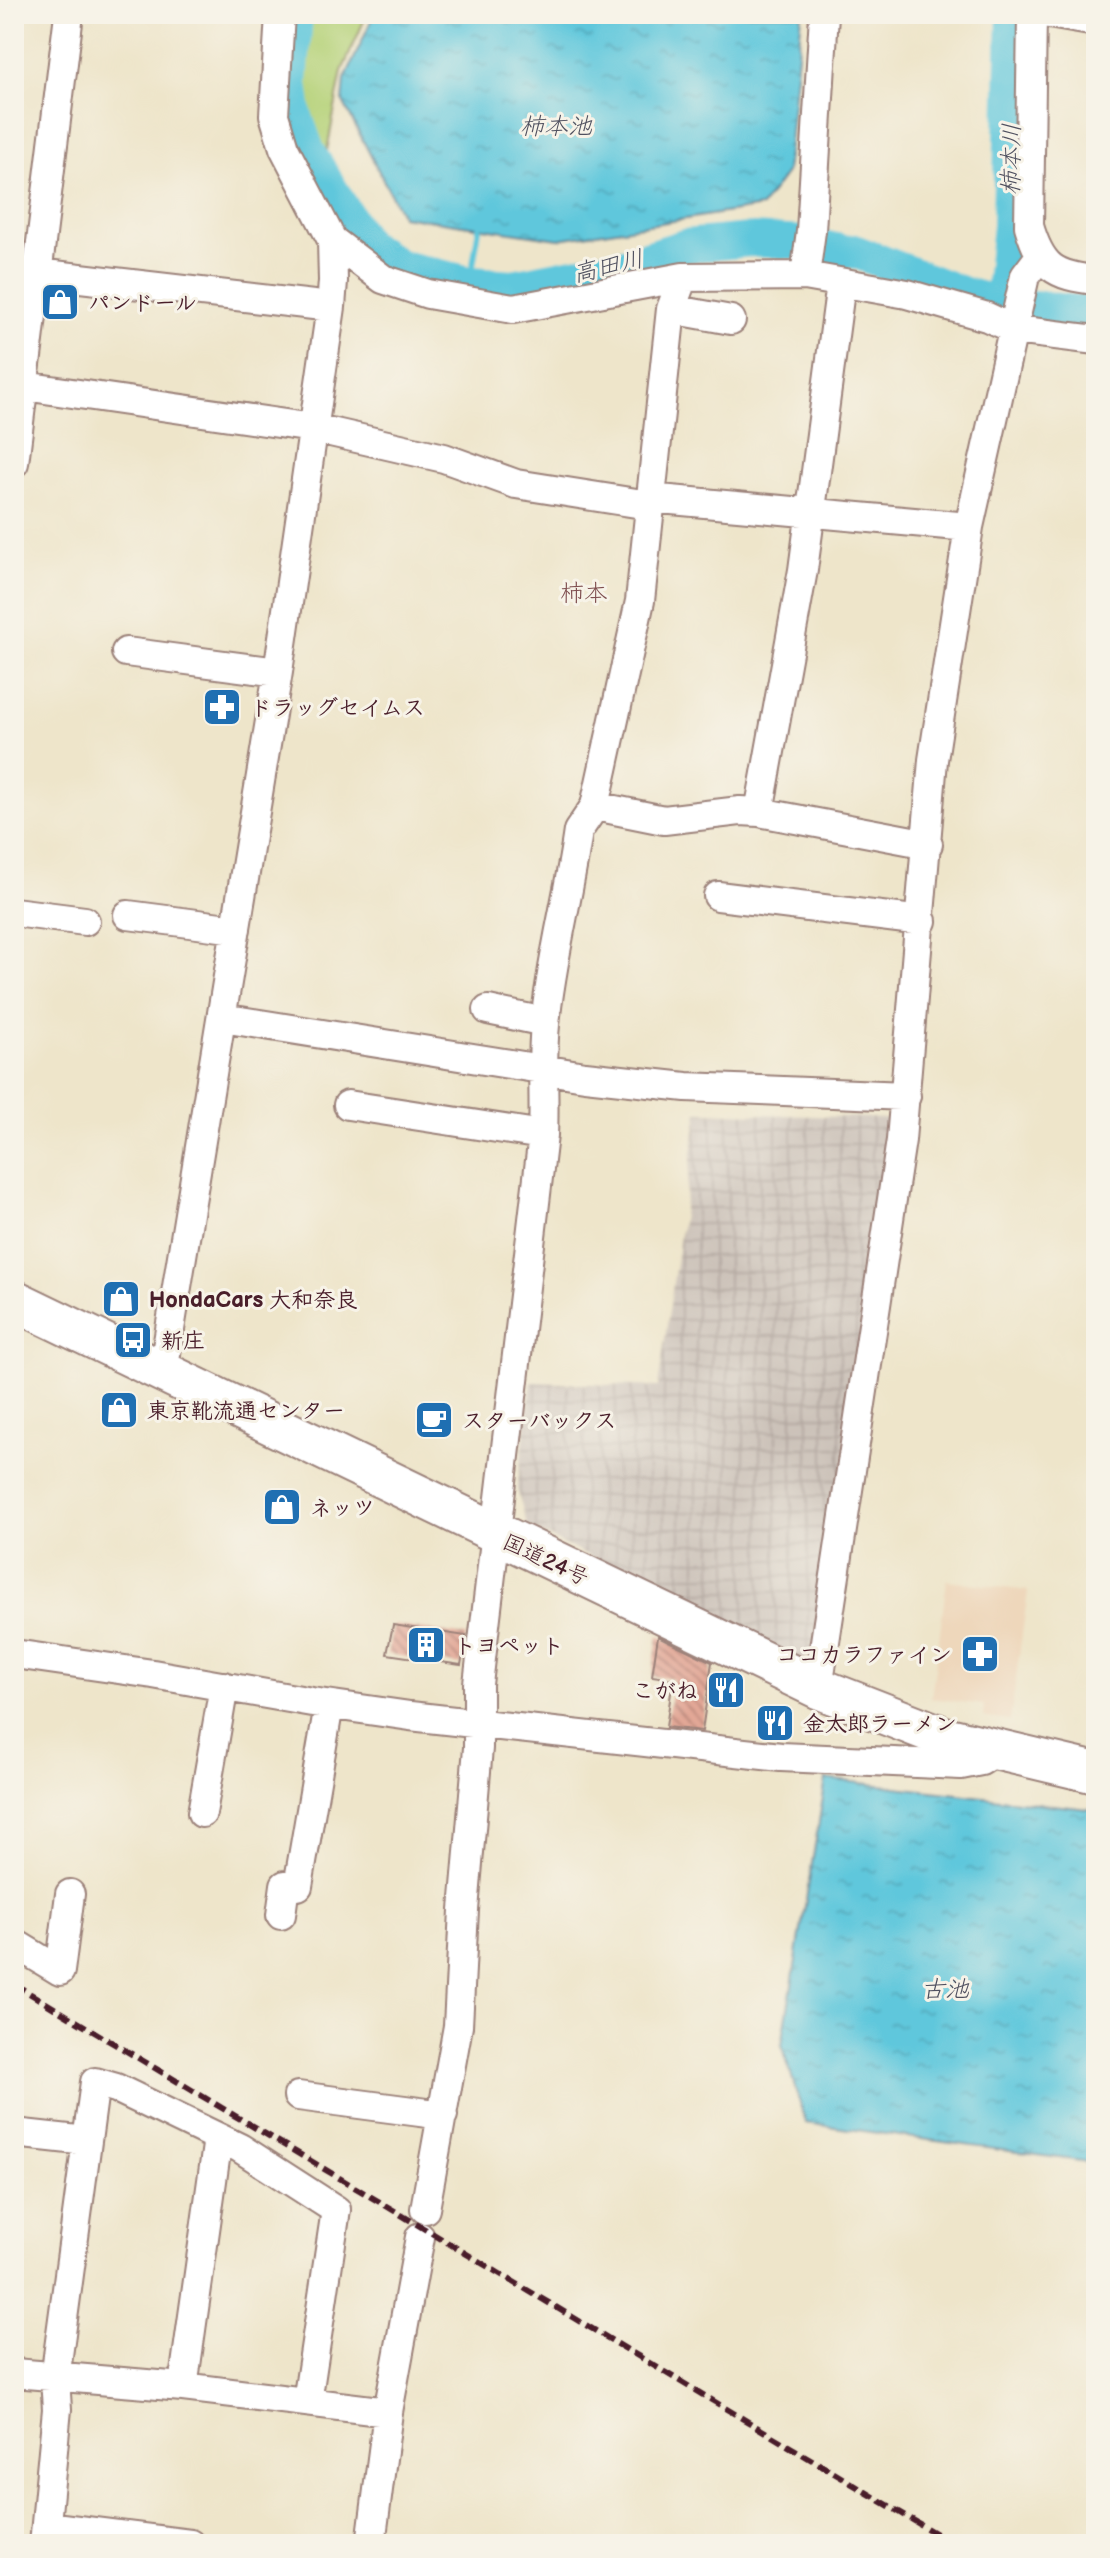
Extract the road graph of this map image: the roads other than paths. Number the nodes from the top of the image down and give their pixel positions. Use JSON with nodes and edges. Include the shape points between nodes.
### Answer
{"nodes":[{"id":1,"x":69,"y":14,"type":"edge"},
{"id":2,"x":280,"y":14,"type":"edge"},
{"id":3,"x":824,"y":14,"type":"edge"},
{"id":4,"x":1032,"y":14,"type":"edge"},
{"id":5,"x":1049,"y":14,"type":"edge"},
{"id":6,"x":1096,"y":22,"type":"edge"},
{"id":7,"x":332,"y":240,"type":"junction"},
{"id":8,"x":1033,"y":266,"type":"junction"},
{"id":9,"x":37,"y":273,"type":"junction"},
{"id":10,"x":805,"y":276,"type":"junction"},
{"id":11,"x":683,"y":277,"type":"junction"},
{"id":12,"x":1096,"y":280,"type":"edge"},
{"id":13,"x":841,"y":283,"type":"junction"},
{"id":14,"x":331,"y":307,"type":"junction"},
{"id":15,"x":671,"y":309,"type":"junction"},
{"id":16,"x":23,"y":311,"type":"edge"},
{"id":17,"x":731,"y":320,"type":"dead end"},
{"id":18,"x":1015,"y":330,"type":"junction"},
{"id":19,"x":1096,"y":340,"type":"edge"},
{"id":20,"x":24,"y":386,"type":"junction"},
{"id":21,"x":313,"y":428,"type":"junction"},
{"id":22,"x":14,"y":463,"type":"edge"},
{"id":23,"x":649,"y":501,"type":"junction"},
{"id":24,"x":809,"y":511,"type":"junction"},
{"id":25,"x":969,"y":527,"type":"junction"},
{"id":26,"x":126,"y":652,"type":"dead end"},
{"id":27,"x":278,"y":672,"type":"junction"},
{"id":28,"x":595,"y":806,"type":"junction"},
{"id":29,"x":759,"y":812,"type":"junction"},
{"id":30,"x":928,"y":844,"type":"junction"},
{"id":31,"x":718,"y":896,"type":"dead end"},
{"id":32,"x":14,"y":912,"type":"edge"},
{"id":33,"x":128,"y":915,"type":"dead end"},
{"id":34,"x":85,"y":921,"type":"dead end"},
{"id":35,"x":922,"y":921,"type":"junction"},
{"id":36,"x":236,"y":929,"type":"junction"},
{"id":37,"x":488,"y":1010,"type":"dead end"},
{"id":38,"x":222,"y":1018,"type":"junction"},
{"id":39,"x":545,"y":1022,"type":"junction"},
{"id":40,"x":542,"y":1067,"type":"junction"},
{"id":41,"x":906,"y":1096,"type":"junction"},
{"id":42,"x":348,"y":1105,"type":"dead end"},
{"id":43,"x":543,"y":1135,"type":"junction"},
{"id":44,"x":14,"y":1300,"type":"edge"},
{"id":45,"x":163,"y":1372,"type":"junction"},
{"id":46,"x":497,"y":1535,"type":"junction"},
{"id":47,"x":14,"y":1654,"type":"edge"},
{"id":48,"x":224,"y":1686,"type":"junction"},
{"id":49,"x":818,"y":1688,"type":"junction"},
{"id":50,"x":329,"y":1705,"type":"junction"},
{"id":51,"x":479,"y":1724,"type":"junction"},
{"id":52,"x":998,"y":1750,"type":"junction"},
{"id":53,"x":1096,"y":1773,"type":"edge"},
{"id":54,"x":202,"y":1813,"type":"dead end"},
{"id":55,"x":70,"y":1894,"type":"dead end"},
{"id":56,"x":281,"y":1915,"type":"dead end"},
{"id":57,"x":14,"y":1943,"type":"edge"},
{"id":58,"x":298,"y":2096,"type":"dead end"},
{"id":59,"x":443,"y":2115,"type":"junction"},
{"id":60,"x":14,"y":2133,"type":"edge"},
{"id":61,"x":218,"y":2138,"type":"junction"},
{"id":62,"x":87,"y":2141,"type":"junction"},
{"id":63,"x":425,"y":2209,"type":"dead end"},
{"id":64,"x":420,"y":2237,"type":"dead end"},
{"id":65,"x":14,"y":2373,"type":"edge"},
{"id":66,"x":55,"y":2378,"type":"junction"},
{"id":67,"x":183,"y":2387,"type":"junction"},
{"id":68,"x":307,"y":2402,"type":"junction"},
{"id":69,"x":388,"y":2412,"type":"junction"},
{"id":70,"x":45,"y":2535,"type":"edge"},
{"id":71,"x":190,"y":2544,"type":"edge"},
{"id":72,"x":371,"y":2544,"type":"edge"}],
"edges":[{"from":1,"to":9,"type":"street"},
{"from":2,"to":7,"type":"street","via":[[274,115],[284,148]]},
{"from":3,"to":10,"type":"street"},
{"from":4,"to":8,"type":"street"},
{"from":5,"to":6,"type":"street"},
{"from":7,"to":11,"type":"street","via":[[383,279],[428,294],[513,309]]},
{"from":7,"to":14,"type":"street"},
{"from":8,"to":12,"type":"street"},
{"from":8,"to":18,"type":"street"},
{"from":9,"to":14,"type":"street"},
{"from":9,"to":16,"type":"street"},
{"from":10,"to":11,"type":"street"},
{"from":10,"to":13,"type":"street"},
{"from":11,"to":15,"type":"street"},
{"from":13,"to":18,"type":"street","via":[[907,294]]},
{"from":13,"to":24,"type":"street"},
{"from":14,"to":21,"type":"street"},
{"from":15,"to":17,"type":"street"},
{"from":15,"to":23,"type":"street"},
{"from":16,"to":20,"type":"street"},
{"from":18,"to":19,"type":"street"},
{"from":18,"to":25,"type":"street"},
{"from":20,"to":21,"type":"street"},
{"from":20,"to":22,"type":"street"},
{"from":21,"to":23,"type":"street","via":[[444,458],[516,484]]},
{"from":21,"to":27,"type":"street"},
{"from":23,"to":24,"type":"street"},
{"from":23,"to":28,"type":"street","via":[[640,601]]},
{"from":24,"to":25,"type":"street"},
{"from":24,"to":29,"type":"street"},
{"from":25,"to":30,"type":"street","via":[[933,760]]},
{"from":26,"to":27,"type":"street"},
{"from":27,"to":36,"type":"street"},
{"from":28,"to":29,"type":"street","via":[[664,820]]},
{"from":28,"to":39,"type":"street","via":[[578,831]]},
{"from":29,"to":30,"type":"street"},
{"from":30,"to":35,"type":"street"},
{"from":31,"to":35,"type":"street"},
{"from":32,"to":34,"type":"street"},
{"from":33,"to":36,"type":"street"},
{"from":35,"to":41,"type":"street"},
{"from":36,"to":38,"type":"street"},
{"from":37,"to":39,"type":"street"},
{"from":38,"to":40,"type":"street"},
{"from":38,"to":45,"type":"street"},
{"from":39,"to":40,"type":"street"},
{"from":40,"to":41,"type":"street","via":[[686,1087]]},
{"from":40,"to":43,"type":"street"},
{"from":41,"to":49,"type":"street"},
{"from":42,"to":43,"type":"street"},
{"from":43,"to":46,"type":"street"},
{"from":44,"to":45,"type":"highway","name":"国道24号"},
{"from":45,"to":46,"type":"highway","name":"国道24号"},
{"from":46,"to":49,"type":"highway","name":"国道24号"},
{"from":46,"to":51,"type":"street","via":[[478,1684]]},
{"from":47,"to":48,"type":"street"},
{"from":48,"to":50,"type":"street"},
{"from":48,"to":54,"type":"street"},
{"from":49,"to":52,"type":"highway","name":"国道24号","via":[[944,1737]]},
{"from":50,"to":51,"type":"street"},
{"from":50,"to":56,"type":"street","via":[[298,1886],[285,1885]]},
{"from":51,"to":52,"type":"street","via":[[807,1758],[961,1765]]},
{"from":51,"to":59,"type":"street","via":[[458,2026]]},
{"from":52,"to":53,"type":"highway","name":"国道24号"},
{"from":55,"to":57,"type":"street","via":[[60,1971]]},
{"from":58,"to":59,"type":"street"},
{"from":59,"to":63,"type":"street"},
{"from":60,"to":62,"type":"street"},
{"from":61,"to":62,"type":"street","via":[[95,2082]]},
{"from":61,"to":67,"type":"street"},
{"from":61,"to":68,"type":"street","via":[[336,2210]]},
{"from":62,"to":66,"type":"street"},
{"from":64,"to":69,"type":"street"},
{"from":65,"to":66,"type":"street"},
{"from":66,"to":67,"type":"street"},
{"from":66,"to":70,"type":"street"},
{"from":67,"to":68,"type":"street"},
{"from":68,"to":69,"type":"street"},
{"from":69,"to":72,"type":"street"},
{"from":70,"to":71,"type":"street"}]}
